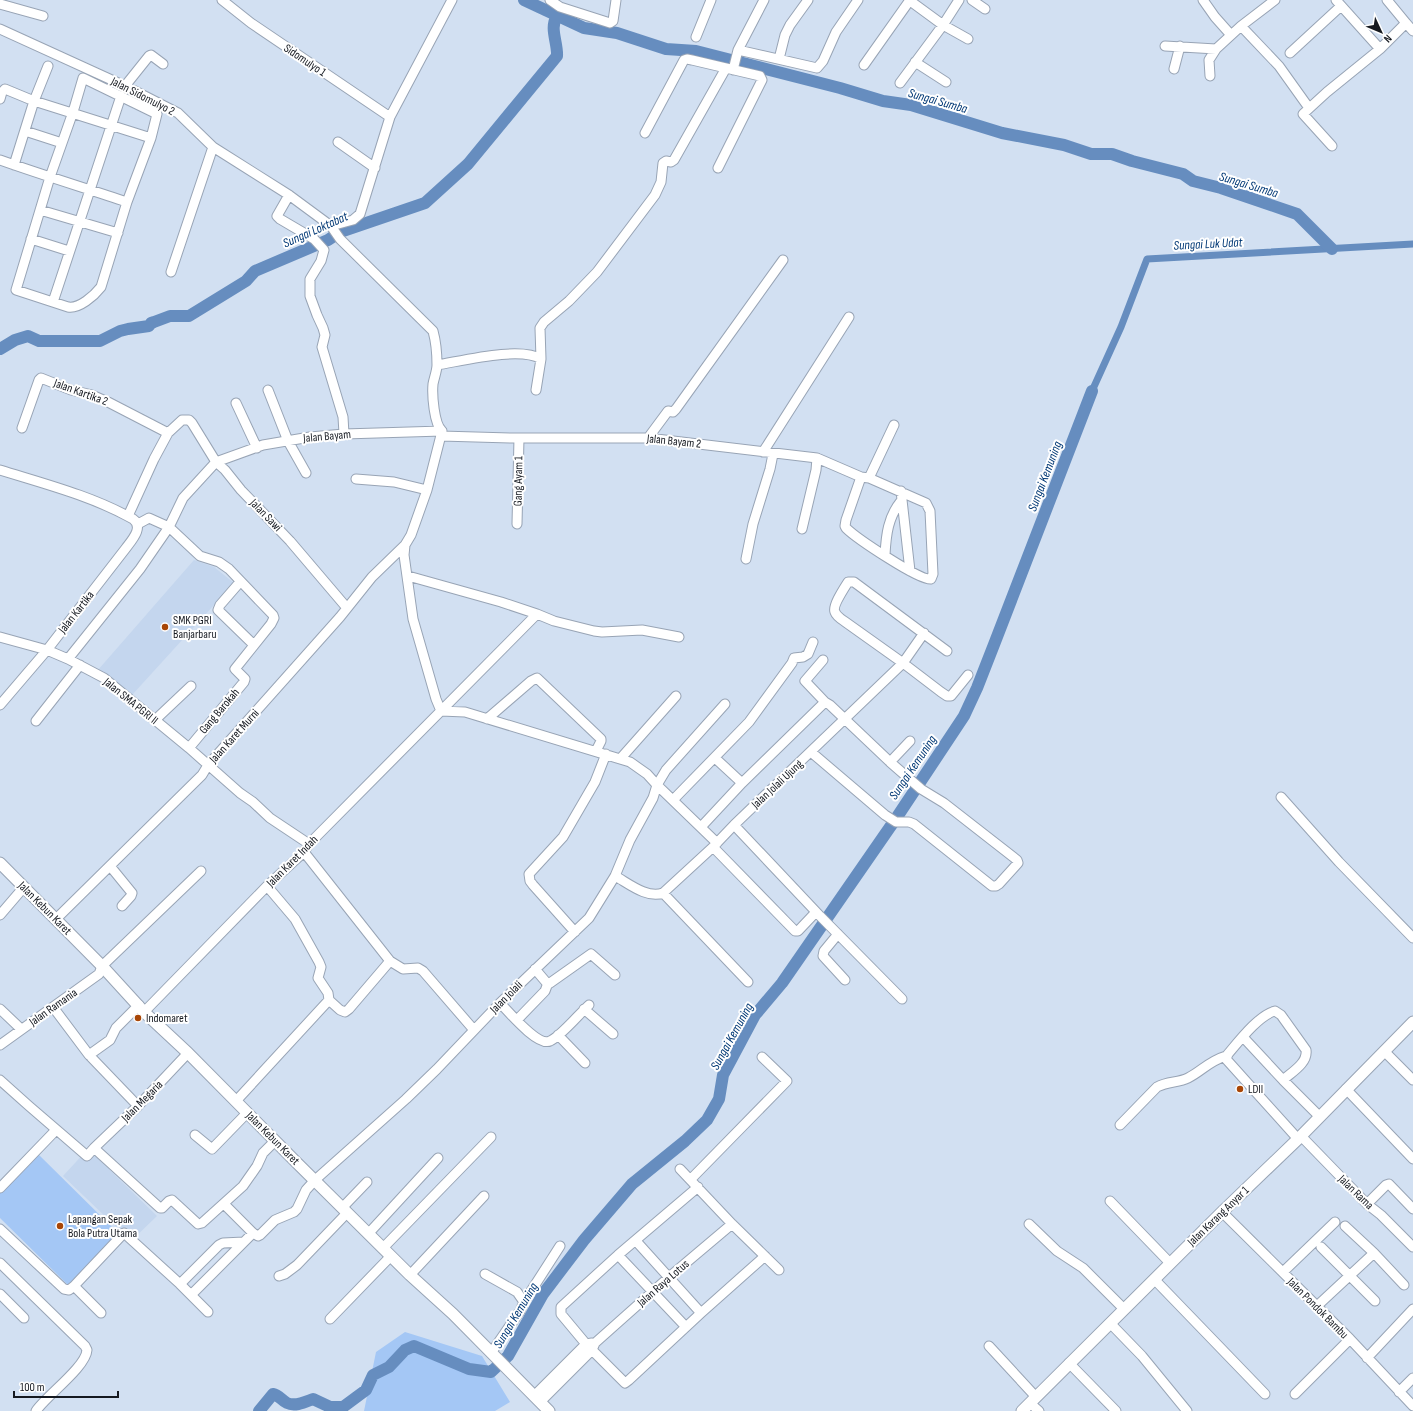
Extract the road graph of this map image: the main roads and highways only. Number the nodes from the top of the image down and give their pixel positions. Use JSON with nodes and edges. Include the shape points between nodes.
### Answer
{"nodes":[{"id":1,"x":0,"y":863,"type":"edge"},
{"id":2,"x":1413,"y":1022,"type":"edge"},
{"id":3,"x":549,"y":1411,"type":"edge"},
{"id":4,"x":1022,"y":1411,"type":"edge"}],
"edges":[{"from":1,"to":3,"type":"main road","name":"Jalan Kebun Karet","via":[[141,1008]]},
{"from":2,"to":4,"type":"main road","name":"Jalan Karang Anyar 1"}]}
